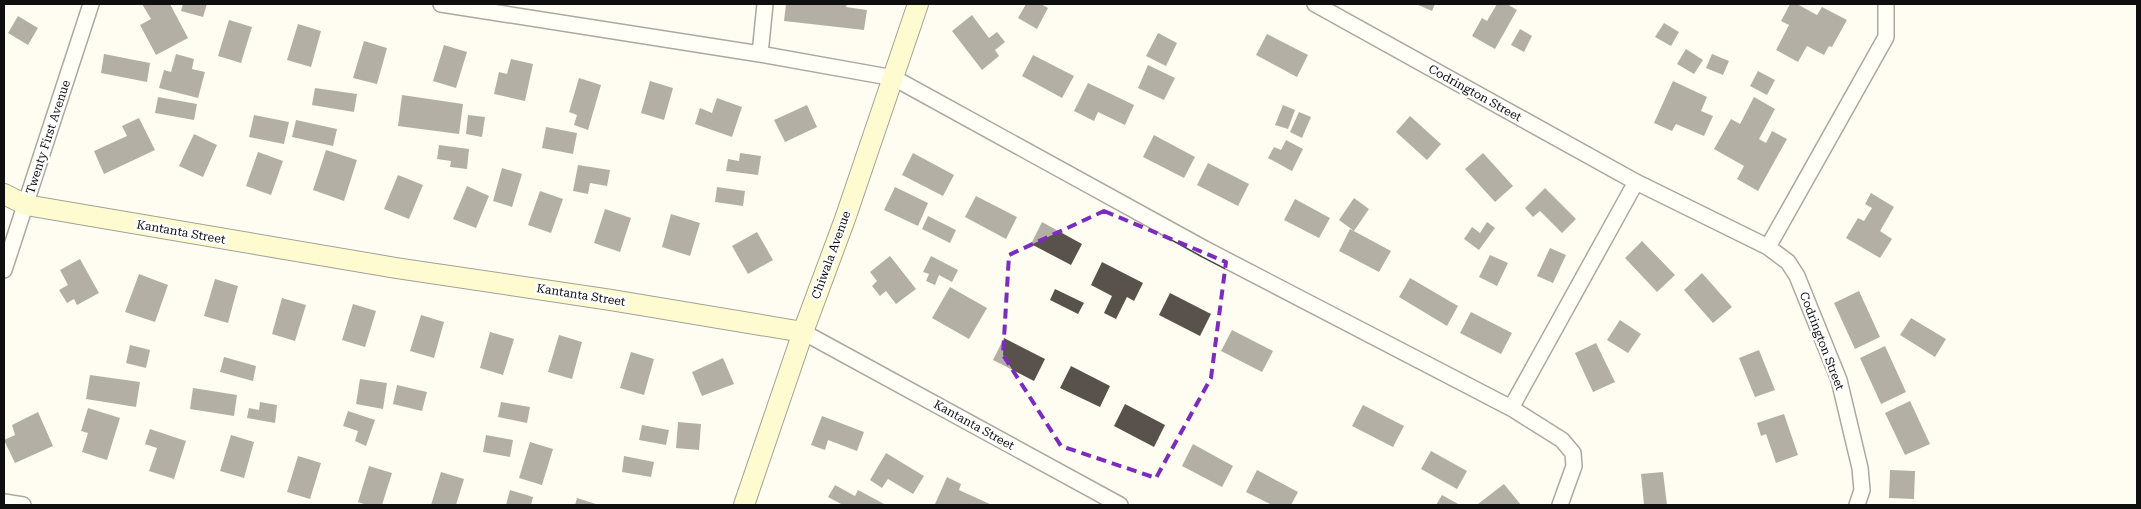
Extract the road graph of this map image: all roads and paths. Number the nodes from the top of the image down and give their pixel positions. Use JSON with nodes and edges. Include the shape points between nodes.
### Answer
{"nodes":[{"id":1,"x":92,"y":4,"type":"edge"},
{"id":2,"x":440,"y":4,"type":"edge"},
{"id":3,"x":765,"y":4,"type":"edge"},
{"id":4,"x":918,"y":4,"type":"edge"},
{"id":5,"x":1315,"y":4,"type":"edge"},
{"id":6,"x":1886,"y":4,"type":"edge"},
{"id":7,"x":760,"y":54,"type":"junction"},
{"id":8,"x":894,"y":78,"type":"junction"},
{"id":9,"x":1636,"y":182,"type":"junction"},
{"id":10,"x":4,"y":194,"type":"edge"},
{"id":11,"x":26,"y":206,"type":"junction"},
{"id":12,"x":1768,"y":247,"type":"junction"},
{"id":13,"x":4,"y":270,"type":"edge"},
{"id":14,"x":803,"y":332,"type":"junction"},
{"id":15,"x":1511,"y":408,"type":"junction"},
{"id":16,"x":4,"y":502,"type":"edge"},
{"id":17,"x":23,"y":505,"type":"edge"},
{"id":18,"x":744,"y":505,"type":"edge"},
{"id":19,"x":1120,"y":505,"type":"edge"},
{"id":20,"x":1560,"y":505,"type":"edge"},
{"id":21,"x":1857,"y":505,"type":"edge"}],
"edges":[{"from":1,"to":11,"type":"street","name":"Twenty First Avenue"},
{"from":2,"to":7,"type":"street"},
{"from":3,"to":7,"type":"street"},
{"from":4,"to":8,"type":"street","name":"Chiwala Avenue"},
{"from":5,"to":9,"type":"street","name":"Codrington Street"},
{"from":6,"to":12,"type":"street","via":[[1886,37]]},
{"from":7,"to":8,"type":"street"},
{"from":8,"to":14,"type":"street","name":"Chiwala Avenue"},
{"from":8,"to":15,"type":"street","via":[[1206,249]]},
{"from":9,"to":12,"type":"street","name":"Codrington Street"},
{"from":9,"to":15,"type":"street"},
{"from":10,"to":11,"type":"street","name":"Kantanta Street"},
{"from":11,"to":13,"type":"street","name":"Twenty First Avenue"},
{"from":11,"to":14,"type":"street","name":"Kantanta Street"},
{"from":12,"to":21,"type":"street","name":"Codrington Street","via":[[1788,262],[1797,276],[1839,380],[1860,468],[1862,490]]},
{"from":14,"to":18,"type":"street","name":"Chiwala Avenue"},
{"from":14,"to":19,"type":"street","name":"Kantanta Street"},
{"from":15,"to":20,"type":"street","via":[[1562,440],[1573,453],[1574,466]]},
{"from":16,"to":17,"type":"street"}]}
